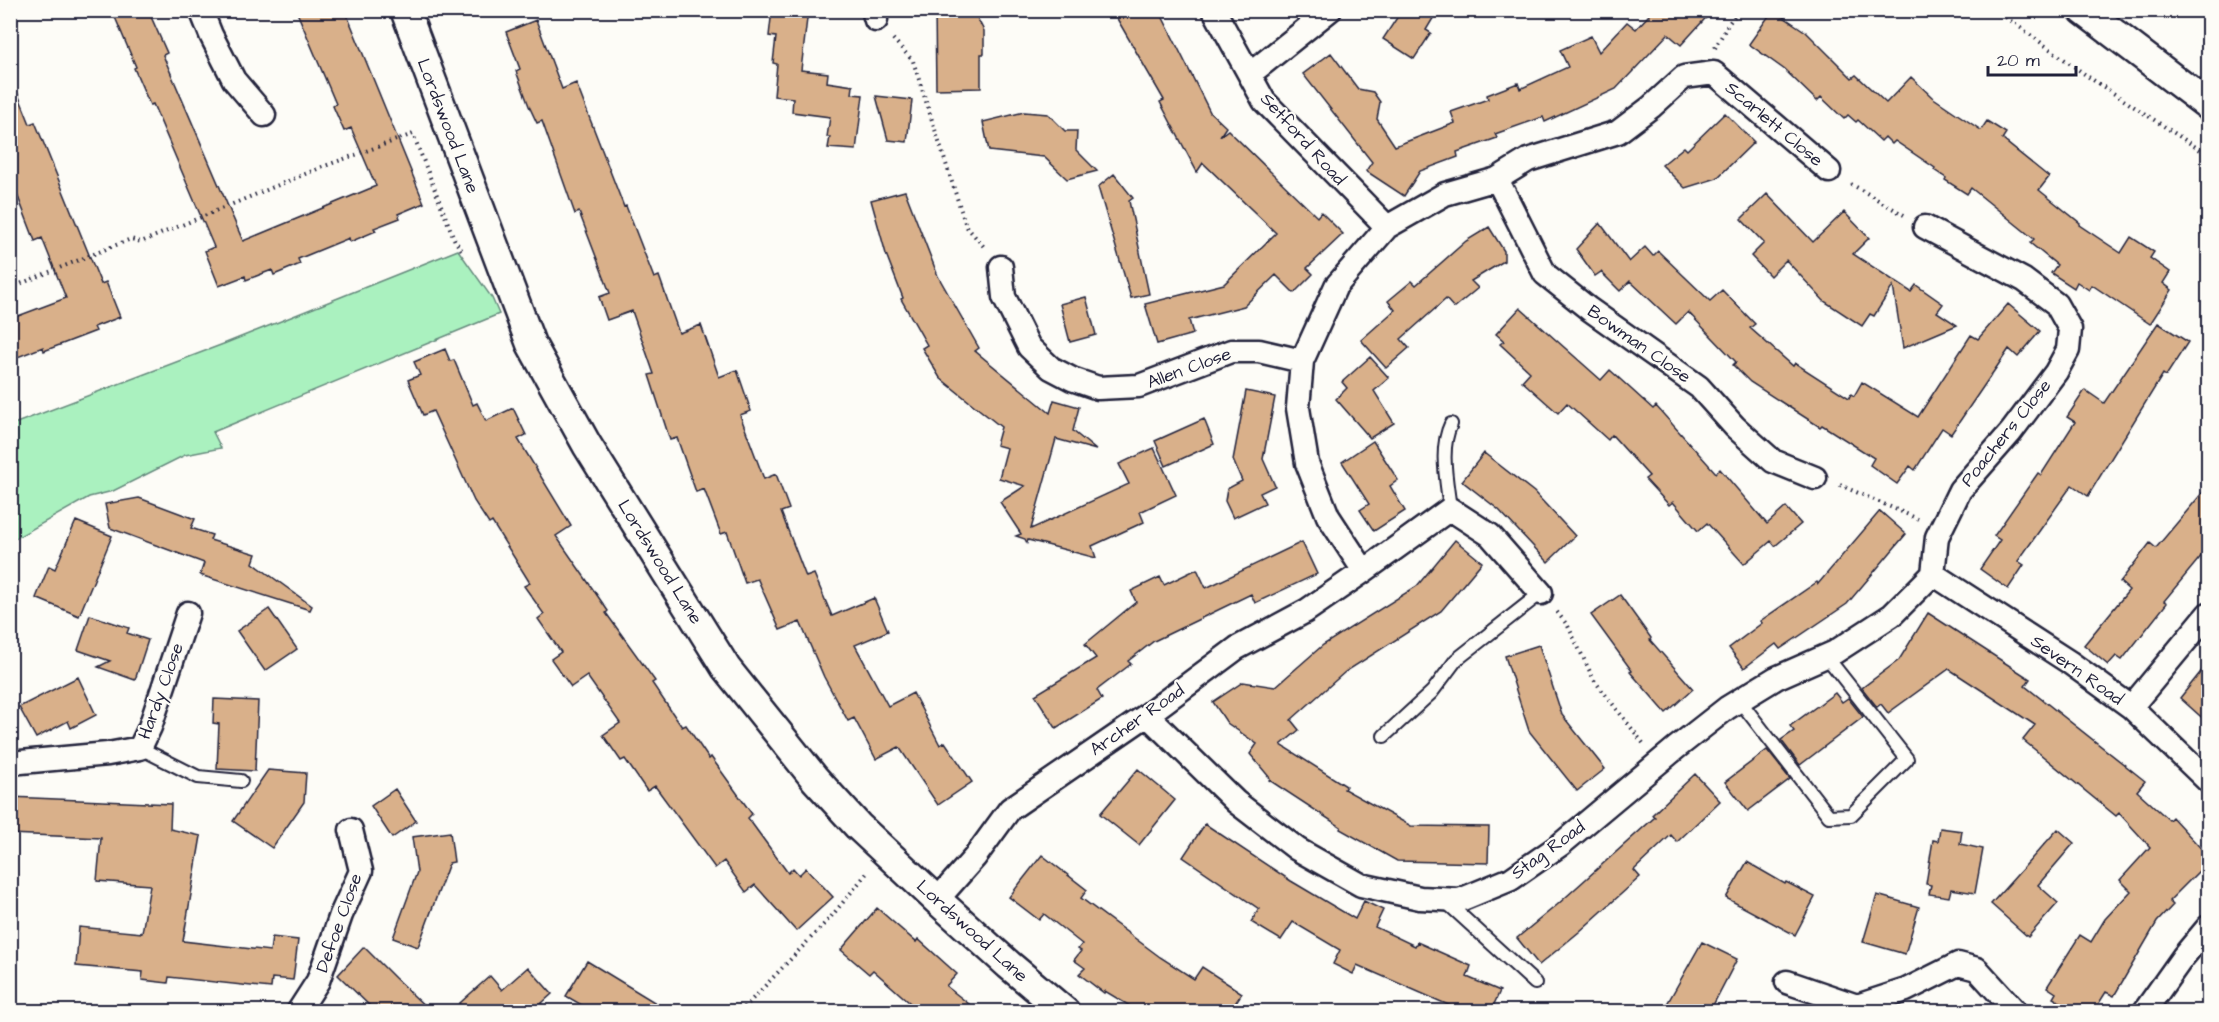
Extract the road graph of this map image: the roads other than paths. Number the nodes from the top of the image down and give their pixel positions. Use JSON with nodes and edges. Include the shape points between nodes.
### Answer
{"nodes":[{"id":1,"x":201,"y":10,"type":"edge"},
{"id":2,"x":405,"y":10,"type":"edge"},
{"id":3,"x":1214,"y":10,"type":"edge"},
{"id":4,"x":1330,"y":10,"type":"edge"},
{"id":5,"x":2083,"y":10,"type":"edge"},
{"id":6,"x":1250,"y":74,"type":"junction"},
{"id":7,"x":2208,"y":105,"type":"edge"},
{"id":8,"x":264,"y":115,"type":"dead end"},
{"id":9,"x":1829,"y":171,"type":"road end"},
{"id":10,"x":1497,"y":179,"type":"junction"},
{"id":11,"x":1387,"y":227,"type":"junction"},
{"id":12,"x":1924,"y":227,"type":"road end"},
{"id":13,"x":1001,"y":267,"type":"road end"},
{"id":14,"x":1302,"y":362,"type":"junction"},
{"id":15,"x":1451,"y":424,"type":"dead end"},
{"id":16,"x":1815,"y":478,"type":"road end"},
{"id":17,"x":1450,"y":509,"type":"junction"},
{"id":18,"x":1364,"y":572,"type":"junction"},
{"id":19,"x":1934,"y":574,"type":"junction"},
{"id":20,"x":1541,"y":594,"type":"joint"},
{"id":21,"x":188,"y":613,"type":"dead end"},
{"id":22,"x":2208,"y":614,"type":"edge"},
{"id":23,"x":1826,"y":656,"type":"junction"},
{"id":24,"x":1739,"y":700,"type":"junction"},
{"id":25,"x":2131,"y":708,"type":"junction"},
{"id":26,"x":1147,"y":715,"type":"junction"},
{"id":27,"x":1384,"y":736,"type":"dead end"},
{"id":28,"x":140,"y":748,"type":"junction"},
{"id":29,"x":10,"y":763,"type":"edge"},
{"id":30,"x":241,"y":781,"type":"dead end"},
{"id":31,"x":2208,"y":781,"type":"edge"},
{"id":32,"x":351,"y":830,"type":"dead end"},
{"id":33,"x":1444,"y":899,"type":"junction"},
{"id":34,"x":937,"y":900,"type":"junction"},
{"id":35,"x":2208,"y":927,"type":"edge"},
{"id":36,"x":1787,"y":982,"type":"dead end"},
{"id":37,"x":1535,"y":983,"type":"dead end"},
{"id":38,"x":298,"y":1011,"type":"edge"},
{"id":39,"x":1065,"y":1011,"type":"edge"},
{"id":40,"x":2016,"y":1011,"type":"edge"},
{"id":41,"x":2144,"y":1011,"type":"edge"}],
"edges":[{"from":1,"to":8,"type":"street","via":[[234,80]]},
{"from":2,"to":34,"type":"street","name":"Lordswood Lane","via":[[531,344],[587,445],[726,668],[815,779],[858,826]]},
{"from":3,"to":6,"type":"street","name":"Setford Road"},
{"from":4,"to":6,"type":"street"},
{"from":5,"to":7,"type":"street"},
{"from":6,"to":11,"type":"street","name":"Setford Road","via":[[1264,101]]},
{"from":9,"to":10,"type":"street","name":"Scarlett Close","via":[[1714,73],[1684,77],[1618,132],[1528,160]]},
{"from":10,"to":11,"type":"street","via":[[1445,194]]},
{"from":10,"to":16,"type":"street","name":"Bowman Close","via":[[1545,274],[1699,387],[1773,461]]},
{"from":11,"to":14,"type":"street","via":[[1336,286]]},
{"from":12,"to":19,"type":"street","name":"Poachers Close","via":[[2024,280],[2056,304],[2070,329],[2068,350],[2056,372],[1960,490],[1937,537]]},
{"from":13,"to":14,"type":"street","name":"Allen Close","via":[[1004,297],[1029,347],[1051,368],[1098,388],[1139,386],[1231,351],[1259,351]]},
{"from":14,"to":18,"type":"street","via":[[1298,408],[1307,463],[1328,516]]},
{"from":15,"to":17,"type":"lane","via":[[1446,434],[1445,466]]},
{"from":17,"to":18,"type":"street","name":"Archer Road"},
{"from":17,"to":20,"type":"street","via":[[1490,535]]},
{"from":18,"to":26,"type":"street","name":"Archer Road","via":[[1305,611],[1237,648]]},
{"from":19,"to":23,"type":"street","name":"Stag Road","via":[[1892,615]]},
{"from":19,"to":25,"type":"street","name":"Severn Road","via":[[2069,662]]},
{"from":20,"to":27,"type":"lane","via":[[1455,660],[1432,692]]},
{"from":21,"to":28,"type":"street","name":"Hardy Close"},
{"from":22,"to":25,"type":"street"},
{"from":23,"to":24,"type":"street","name":"Stag Road"},
{"from":23,"to":24,"type":"lane","via":[[1907,759],[1851,815],[1829,816]]},
{"from":24,"to":33,"type":"street","name":"Stag Road","via":[[1560,845],[1511,879],[1460,900]]},
{"from":25,"to":31,"type":"street","name":"Severn Road"},
{"from":26,"to":33,"type":"street","name":"Stag Road","via":[[1236,802],[1298,849],[1361,885],[1420,898]]},
{"from":26,"to":34,"type":"street","name":"Archer Road","via":[[1010,809]]},
{"from":28,"to":29,"type":"street","name":"Hardy Close"},
{"from":28,"to":30,"type":"lane","via":[[198,777]]},
{"from":32,"to":38,"type":"street","name":"Defoe Close","via":[[361,871],[318,981]]},
{"from":33,"to":37,"type":"lane"},
{"from":34,"to":39,"type":"street","name":"Lordswood Lane"},
{"from":35,"to":41,"type":"street"},
{"from":36,"to":40,"type":"street","via":[[1857,1006],[1906,990],[1958,964],[1977,969]]}]}
